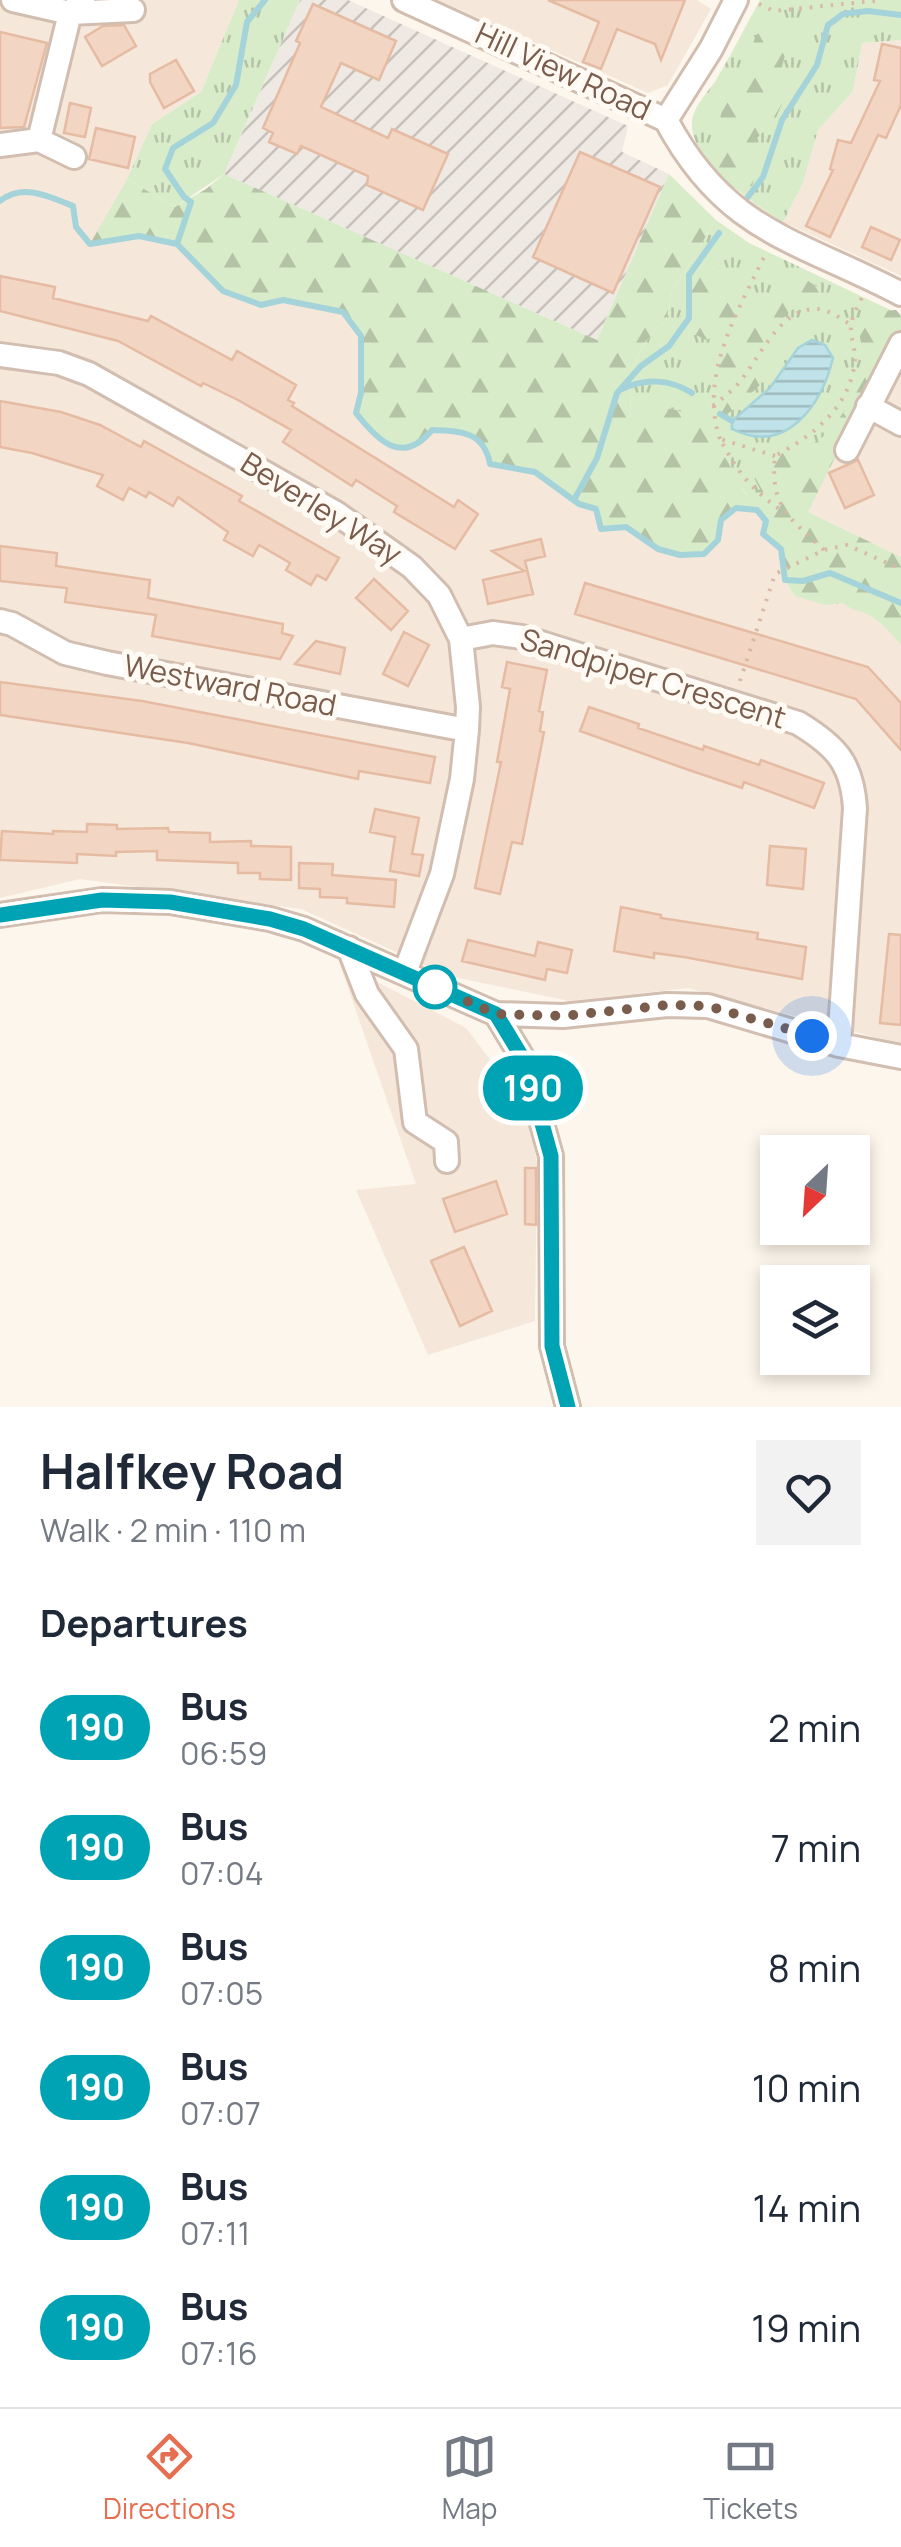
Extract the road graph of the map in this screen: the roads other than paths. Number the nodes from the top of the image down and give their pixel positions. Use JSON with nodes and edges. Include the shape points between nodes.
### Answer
{"nodes":[{"id":1,"x":13,"y":0,"type":"edge"},
{"id":2,"x":404,"y":0,"type":"edge"},
{"id":3,"x":736,"y":0,"type":"edge"},
{"id":4,"x":76,"y":6,"type":"edge"},
{"id":5,"x":134,"y":10,"type":"dead end"},
{"id":6,"x":666,"y":120,"type":"junction"},
{"id":7,"x":40,"y":140,"type":"junction"},
{"id":8,"x":2,"y":145,"type":"edge"},
{"id":9,"x":74,"y":156,"type":"dead end"},
{"id":10,"x":901,"y":294,"type":"edge"},
{"id":11,"x":901,"y":344,"type":"edge"},
{"id":12,"x":0,"y":355,"type":"edge"},
{"id":13,"x":868,"y":406,"type":"junction"},
{"id":14,"x":901,"y":424,"type":"edge"},
{"id":15,"x":847,"y":450,"type":"dead end"},
{"id":16,"x":0,"y":621,"type":"edge"},
{"id":17,"x":461,"y":639,"type":"junction"},
{"id":18,"x":466,"y":730,"type":"junction"},
{"id":19,"x":0,"y":915,"type":"edge"},
{"id":20,"x":349,"y":948,"type":"junction"},
{"id":21,"x":405,"y":972,"type":"junction"},
{"id":22,"x":496,"y":1014,"type":"junction"},
{"id":23,"x":839,"y":1045,"type":"junction"},
{"id":24,"x":901,"y":1057,"type":"edge"},
{"id":25,"x":447,"y":1162,"type":"dead end"},
{"id":26,"x":568,"y":1407,"type":"edge"}],
"edges":[{"from":1,"to":4,"type":"street"},
{"from":2,"to":6,"type":"street","name":"Hill View Road","via":[[440,28],[576,89]]},
{"from":3,"to":6,"type":"street"},
{"from":4,"to":5,"type":"street"},
{"from":4,"to":7,"type":"street"},
{"from":6,"to":10,"type":"street","via":[[706,181],[739,212]]},
{"from":7,"to":8,"type":"street"},
{"from":7,"to":9,"type":"street"},
{"from":11,"to":13,"type":"street"},
{"from":12,"to":17,"type":"street","name":"Beverley Way","via":[[89,374],[336,513],[412,567],[439,595]]},
{"from":13,"to":14,"type":"street"},
{"from":13,"to":15,"type":"street"},
{"from":16,"to":18,"type":"street","name":"Westward Road","via":[[66,653],[107,663]]},
{"from":17,"to":18,"type":"street","name":"Beverley Way"},
{"from":17,"to":23,"type":"street","name":"Sandpiper Crescent","via":[[522,636],[798,723],[824,739],[854,783],[856,808]]},
{"from":18,"to":21,"type":"street","name":"Beverley Way","via":[[442,874]]},
{"from":19,"to":20,"type":"street","via":[[102,900],[170,902],[270,919]]},
{"from":20,"to":21,"type":"street"},
{"from":20,"to":25,"type":"street","via":[[367,994],[406,1049],[415,1122],[446,1142]]},
{"from":21,"to":22,"type":"street"},
{"from":22,"to":23,"type":"street","via":[[708,1006]]},
{"from":22,"to":26,"type":"street","via":[[525,1062],[551,1156],[552,1346]]},
{"from":23,"to":24,"type":"street"}]}
